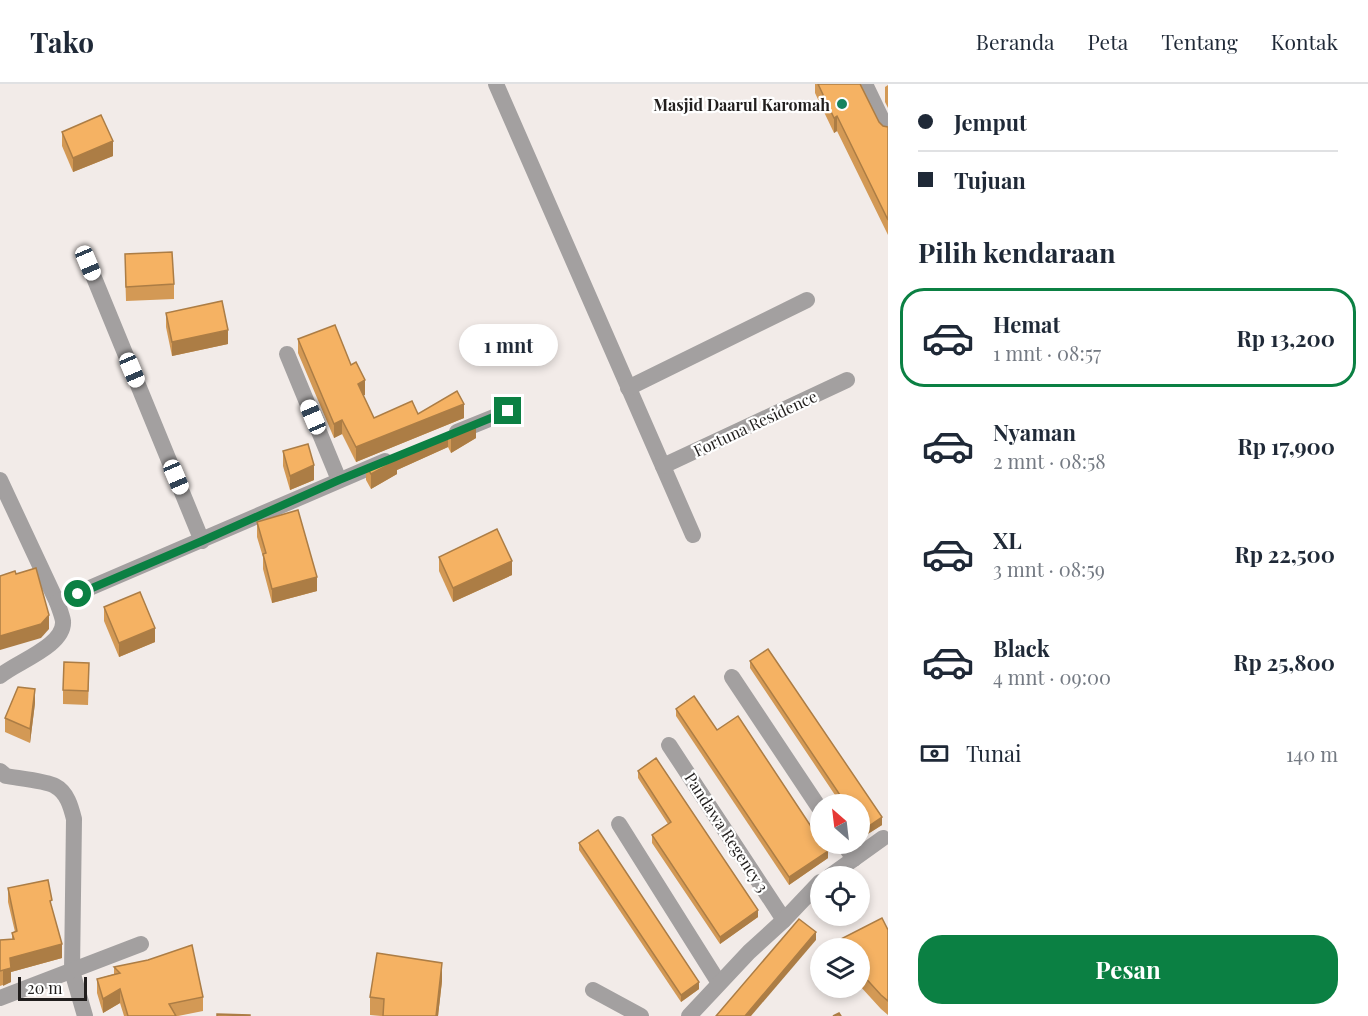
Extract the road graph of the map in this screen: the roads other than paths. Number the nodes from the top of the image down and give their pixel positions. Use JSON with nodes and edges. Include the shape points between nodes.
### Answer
{"nodes":[{"id":1,"x":496,"y":84,"type":"edge"},
{"id":2,"x":888,"y":89,"type":"edge"},
{"id":3,"x":868,"y":90,"type":"edge"},
{"id":4,"x":888,"y":132,"type":"edge"},
{"id":5,"x":88,"y":263,"type":"dead end"},
{"id":6,"x":807,"y":300,"type":"dead end"},
{"id":7,"x":287,"y":354,"type":"dead end"},
{"id":8,"x":847,"y":380,"type":"dead end"},
{"id":9,"x":628,"y":388,"type":"junction"},
{"id":10,"x":508,"y":411,"type":"dead end"},
{"id":11,"x":445,"y":437,"type":"edge"},
{"id":12,"x":403,"y":454,"type":"edge"},
{"id":13,"x":663,"y":466,"type":"junction"},
{"id":14,"x":0,"y":480,"type":"edge"},
{"id":15,"x":339,"y":480,"type":"junction"},
{"id":16,"x":693,"y":535,"type":"dead end"},
{"id":17,"x":202,"y":541,"type":"junction"},
{"id":18,"x":57,"y":602,"type":"junction"},
{"id":19,"x":0,"y":676,"type":"edge"},
{"id":20,"x":732,"y":677,"type":"dead end"},
{"id":21,"x":669,"y":745,"type":"dead end"},
{"id":22,"x":0,"y":771,"type":"edge"},
{"id":23,"x":810,"y":794,"type":"edge"},
{"id":24,"x":619,"y":824,"type":"dead end"},
{"id":25,"x":883,"y":838,"type":"dead end"},
{"id":26,"x":851,"y":854,"type":"edge"},
{"id":27,"x":854,"y":859,"type":"junction"},
{"id":28,"x":844,"y":866,"type":"edge"},
{"id":29,"x":810,"y":893,"type":"edge"},
{"id":30,"x":784,"y":920,"type":"junction"},
{"id":31,"x":141,"y":944,"type":"dead end"},
{"id":32,"x":72,"y":972,"type":"junction"},
{"id":33,"x":719,"y":983,"type":"junction"},
{"id":34,"x":593,"y":990,"type":"dead end"},
{"id":35,"x":0,"y":998,"type":"edge"},
{"id":36,"x":85,"y":1016,"type":"edge"},
{"id":37,"x":641,"y":1016,"type":"edge"},
{"id":38,"x":689,"y":1016,"type":"edge"}],
"edges":[{"from":1,"to":9,"type":"street"},
{"from":2,"to":3,"type":"street"},
{"from":3,"to":4,"type":"street"},
{"from":5,"to":17,"type":"street"},
{"from":6,"to":9,"type":"street"},
{"from":7,"to":15,"type":"street"},
{"from":8,"to":13,"type":"street","name":"Fortuna Residence"},
{"from":9,"to":13,"type":"street"},
{"from":10,"to":11,"type":"street"},
{"from":12,"to":15,"type":"street"},
{"from":13,"to":16,"type":"street"},
{"from":14,"to":18,"type":"street"},
{"from":15,"to":17,"type":"street"},
{"from":17,"to":18,"type":"street"},
{"from":18,"to":19,"type":"street","via":[[63,623],[51,645]]},
{"from":20,"to":23,"type":"street"},
{"from":21,"to":30,"type":"street","name":"Pandawa Regency 3"},
{"from":22,"to":32,"type":"street","via":[[6,776],[54,785],[70,805],[74,819]]},
{"from":24,"to":33,"type":"street"},
{"from":25,"to":27,"type":"street"},
{"from":26,"to":27,"type":"street"},
{"from":27,"to":28,"type":"street"},
{"from":29,"to":30,"type":"street"},
{"from":30,"to":33,"type":"street"},
{"from":31,"to":32,"type":"street"},
{"from":32,"to":35,"type":"street"},
{"from":32,"to":36,"type":"street"},
{"from":33,"to":38,"type":"street"},
{"from":34,"to":37,"type":"street"}]}
